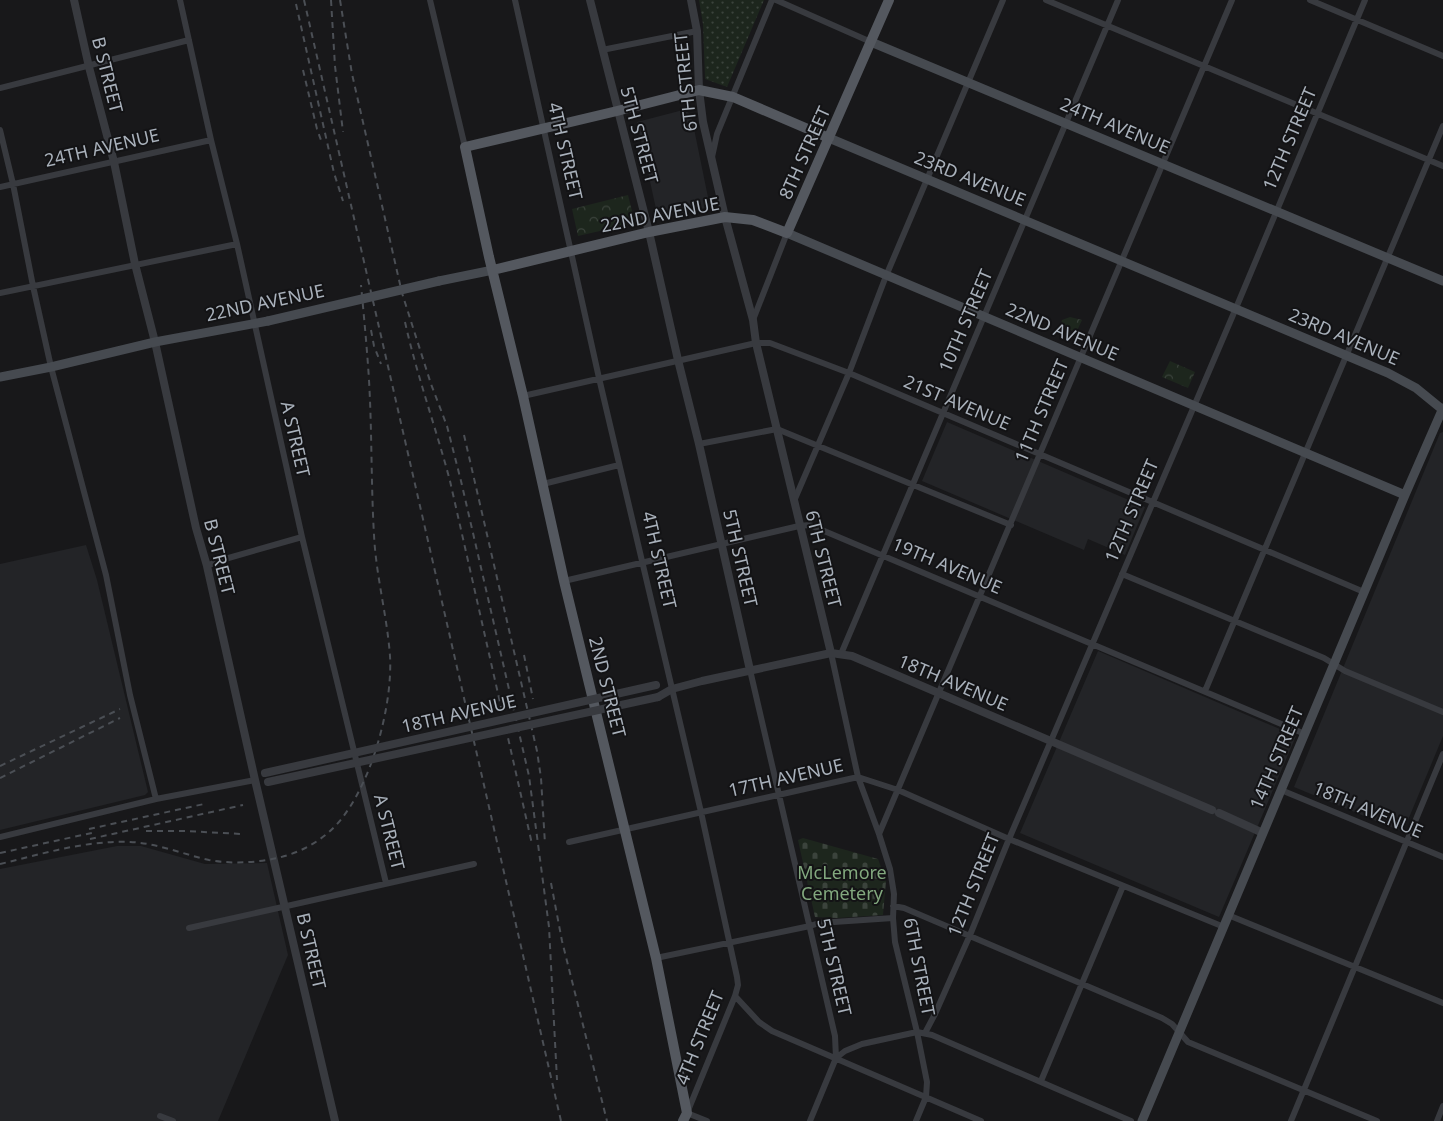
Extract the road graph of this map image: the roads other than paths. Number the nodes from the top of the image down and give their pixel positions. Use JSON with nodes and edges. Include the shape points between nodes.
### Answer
{"nodes":[{"id":1,"x":74,"y":0,"type":"edge"},
{"id":2,"x":180,"y":0,"type":"edge"},
{"id":3,"x":430,"y":0,"type":"edge"},
{"id":4,"x":514,"y":0,"type":"edge"},
{"id":5,"x":590,"y":0,"type":"edge"},
{"id":6,"x":691,"y":0,"type":"edge"},
{"id":7,"x":772,"y":0,"type":"edge"},
{"id":8,"x":776,"y":0,"type":"edge"},
{"id":9,"x":889,"y":0,"type":"edge"},
{"id":10,"x":1003,"y":0,"type":"edge"},
{"id":11,"x":1046,"y":0,"type":"edge"},
{"id":12,"x":1118,"y":0,"type":"edge"},
{"id":13,"x":1232,"y":0,"type":"edge"},
{"id":14,"x":1310,"y":0,"type":"edge"},
{"id":15,"x":1365,"y":0,"type":"edge"},
{"id":16,"x":1356,"y":20,"type":"junction"},
{"id":17,"x":1107,"y":25,"type":"junction"},
{"id":18,"x":697,"y":31,"type":"junction"},
{"id":19,"x":189,"y":40,"type":"junction"},
{"id":20,"x":871,"y":42,"type":"junction"},
{"id":21,"x":602,"y":50,"type":"junction"},
{"id":22,"x":1443,"y":56,"type":"edge"},
{"id":23,"x":1204,"y":66,"type":"junction"},
{"id":24,"x":88,"y":67,"type":"junction"},
{"id":25,"x":968,"y":82,"type":"junction"},
{"id":26,"x":0,"y":88,"type":"edge"},
{"id":27,"x":699,"y":90,"type":"junction"},
{"id":28,"x":734,"y":97,"type":"junction"},
{"id":29,"x":617,"y":111,"type":"junction"},
{"id":30,"x":1317,"y":113,"type":"junction"},
{"id":31,"x":1066,"y":123,"type":"junction"},
{"id":32,"x":1443,"y":126,"type":"edge"},
{"id":33,"x":542,"y":128,"type":"junction"},
{"id":34,"x":0,"y":130,"type":"edge"},
{"id":35,"x":829,"y":138,"type":"junction"},
{"id":36,"x":211,"y":140,"type":"junction"},
{"id":37,"x":465,"y":146,"type":"junction"},
{"id":38,"x":712,"y":158,"type":"junction"},
{"id":39,"x":1429,"y":160,"type":"junction"},
{"id":40,"x":114,"y":162,"type":"junction"},
{"id":41,"x":1163,"y":164,"type":"junction"},
{"id":42,"x":1443,"y":166,"type":"edge"},
{"id":43,"x":928,"y":179,"type":"junction"},
{"id":44,"x":13,"y":184,"type":"junction"},
{"id":45,"x":0,"y":187,"type":"edge"},
{"id":46,"x":1276,"y":211,"type":"junction"},
{"id":47,"x":725,"y":217,"type":"junction"},
{"id":48,"x":1025,"y":220,"type":"junction"},
{"id":49,"x":649,"y":232,"type":"junction"},
{"id":50,"x":787,"y":233,"type":"junction"},
{"id":51,"x":237,"y":244,"type":"junction"},
{"id":52,"x":571,"y":250,"type":"junction"},
{"id":53,"x":1389,"y":258,"type":"junction"},
{"id":54,"x":1122,"y":261,"type":"junction"},
{"id":55,"x":135,"y":264,"type":"junction"},
{"id":56,"x":493,"y":270,"type":"junction"},
{"id":57,"x":886,"y":276,"type":"junction"},
{"id":58,"x":1443,"y":281,"type":"edge"},
{"id":59,"x":33,"y":286,"type":"junction"},
{"id":60,"x":0,"y":293,"type":"edge"},
{"id":61,"x":1236,"y":308,"type":"junction"},
{"id":62,"x":984,"y":316,"type":"junction"},
{"id":63,"x":753,"y":320,"type":"junction"},
{"id":64,"x":254,"y":324,"type":"junction"},
{"id":65,"x":155,"y":342,"type":"junction"},
{"id":66,"x":756,"y":343,"type":"junction"},
{"id":67,"x":1347,"y":356,"type":"junction"},
{"id":68,"x":1081,"y":358,"type":"junction"},
{"id":69,"x":678,"y":360,"type":"junction"},
{"id":70,"x":51,"y":367,"type":"junction"},
{"id":71,"x":849,"y":373,"type":"junction"},
{"id":72,"x":0,"y":377,"type":"edge"},
{"id":73,"x":599,"y":378,"type":"junction"},
{"id":74,"x":524,"y":396,"type":"junction"},
{"id":75,"x":1194,"y":405,"type":"junction"},
{"id":76,"x":1443,"y":409,"type":"edge"},
{"id":77,"x":943,"y":413,"type":"junction"},
{"id":78,"x":1439,"y":424,"type":"edge"},
{"id":79,"x":777,"y":429,"type":"junction"},
{"id":80,"x":699,"y":444,"type":"junction"},
{"id":81,"x":818,"y":444,"type":"junction"},
{"id":82,"x":1305,"y":452,"type":"junction"},
{"id":83,"x":1040,"y":455,"type":"junction"},
{"id":84,"x":619,"y":465,"type":"junction"},
{"id":85,"x":543,"y":484,"type":"junction"},
{"id":86,"x":914,"y":484,"type":"junction"},
{"id":87,"x":1405,"y":495,"type":"junction"},
{"id":88,"x":794,"y":501,"type":"junction"},
{"id":89,"x":1152,"y":502,"type":"junction"},
{"id":90,"x":799,"y":526,"type":"junction"},
{"id":91,"x":1010,"y":526,"type":"junction"},
{"id":92,"x":302,"y":536,"type":"junction"},
{"id":93,"x":722,"y":544,"type":"junction"},
{"id":94,"x":1264,"y":550,"type":"junction"},
{"id":95,"x":883,"y":556,"type":"junction"},
{"id":96,"x":643,"y":562,"type":"junction"},
{"id":97,"x":207,"y":566,"type":"junction"},
{"id":98,"x":1122,"y":574,"type":"junction"},
{"id":99,"x":564,"y":580,"type":"junction"},
{"id":100,"x":1364,"y":592,"type":"junction"},
{"id":101,"x":980,"y":596,"type":"junction"},
{"id":102,"x":1234,"y":621,"type":"junction"},
{"id":103,"x":1092,"y":644,"type":"junction"},
{"id":104,"x":831,"y":653,"type":"junction"},
{"id":105,"x":841,"y":654,"type":"junction"},
{"id":106,"x":1334,"y":664,"type":"junction"},
{"id":107,"x":750,"y":670,"type":"junction"},
{"id":108,"x":672,"y":689,"type":"junction"},
{"id":109,"x":1204,"y":691,"type":"junction"},
{"id":110,"x":940,"y":693,"type":"junction"},
{"id":111,"x":1443,"y":712,"type":"edge"},
{"id":112,"x":1305,"y":734,"type":"junction"},
{"id":113,"x":1051,"y":741,"type":"junction"},
{"id":114,"x":1443,"y":754,"type":"edge"},
{"id":115,"x":858,"y":777,"type":"junction"},
{"id":116,"x":255,"y":780,"type":"junction"},
{"id":117,"x":898,"y":790,"type":"junction"},
{"id":118,"x":1281,"y":790,"type":"junction"},
{"id":119,"x":779,"y":795,"type":"junction"},
{"id":120,"x":156,"y":799,"type":"junction"},
{"id":121,"x":701,"y":812,"type":"junction"},
{"id":122,"x":626,"y":829,"type":"junction"},
{"id":123,"x":1263,"y":833,"type":"junction"},
{"id":124,"x":879,"y":834,"type":"junction"},
{"id":125,"x":0,"y":836,"type":"edge"},
{"id":126,"x":1009,"y":839,"type":"junction"},
{"id":127,"x":569,"y":842,"type":"dead end"},
{"id":128,"x":1407,"y":842,"type":"junction"},
{"id":129,"x":1443,"y":857,"type":"edge"},
{"id":130,"x":474,"y":864,"type":"dead end"},
{"id":131,"x":386,"y":883,"type":"junction"},
{"id":132,"x":1123,"y":886,"type":"junction"},
{"id":133,"x":285,"y":906,"type":"junction"},
{"id":134,"x":893,"y":906,"type":"junction"},
{"id":135,"x":1228,"y":915,"type":"junction"},
{"id":136,"x":893,"y":918,"type":"junction"},
{"id":137,"x":810,"y":926,"type":"junction"},
{"id":138,"x":1224,"y":927,"type":"junction"},
{"id":139,"x":189,"y":928,"type":"dead end"},
{"id":140,"x":970,"y":935,"type":"junction"},
{"id":141,"x":730,"y":942,"type":"junction"},
{"id":142,"x":656,"y":958,"type":"junction"},
{"id":143,"x":1356,"y":967,"type":"junction"},
{"id":144,"x":1082,"y":983,"type":"junction"},
{"id":145,"x":735,"y":996,"type":"junction"},
{"id":146,"x":1443,"y":1003,"type":"edge"},
{"id":147,"x":917,"y":1032,"type":"junction"},
{"id":148,"x":925,"y":1033,"type":"junction"},
{"id":149,"x":1179,"y":1033,"type":"junction"},
{"id":150,"x":836,"y":1058,"type":"junction"},
{"id":151,"x":1040,"y":1082,"type":"junction"},
{"id":152,"x":1304,"y":1090,"type":"junction"},
{"id":153,"x":926,"y":1097,"type":"junction"},
{"id":154,"x":1443,"y":1106,"type":"edge"},
{"id":155,"x":160,"y":1116,"type":"dead end"},
{"id":156,"x":685,"y":1117,"type":"edge"},
{"id":157,"x":173,"y":1121,"type":"edge"},
{"id":158,"x":335,"y":1121,"type":"edge"},
{"id":159,"x":707,"y":1121,"type":"edge"},
{"id":160,"x":810,"y":1121,"type":"edge"},
{"id":161,"x":916,"y":1121,"type":"edge"},
{"id":162,"x":981,"y":1121,"type":"edge"},
{"id":163,"x":1131,"y":1121,"type":"edge"},
{"id":164,"x":1142,"y":1121,"type":"edge"},
{"id":165,"x":1291,"y":1121,"type":"edge"},
{"id":166,"x":1377,"y":1121,"type":"edge"},
{"id":167,"x":1437,"y":1121,"type":"edge"}],
"edges":[{"from":1,"to":24,"type":"street","name":"B STREET"},
{"from":2,"to":19,"type":"street","name":"A STREET"},
{"from":3,"to":37,"type":"street"},
{"from":4,"to":33,"type":"street","name":"4TH STREET"},
{"from":5,"to":21,"type":"street","name":"5TH STREET"},
{"from":6,"to":18,"type":"street","name":"6TH STREET"},
{"from":7,"to":28,"type":"street"},
{"from":8,"to":20,"type":"street","name":"24TH AVENUE"},
{"from":9,"to":20,"type":"main road","name":"8TH STREET"},
{"from":10,"to":25,"type":"street"},
{"from":11,"to":17,"type":"street"},
{"from":12,"to":17,"type":"street","name":"10TH STREET"},
{"from":13,"to":23,"type":"street","name":"11TH STREET"},
{"from":14,"to":16,"type":"street"},
{"from":15,"to":16,"type":"street","name":"12TH STREET"},
{"from":16,"to":22,"type":"street"},
{"from":16,"to":30,"type":"street","name":"12TH STREET"},
{"from":17,"to":23,"type":"street"},
{"from":17,"to":31,"type":"street","name":"10TH STREET"},
{"from":18,"to":21,"type":"street"},
{"from":18,"to":27,"type":"street","name":"6TH STREET"},
{"from":19,"to":24,"type":"street"},
{"from":19,"to":36,"type":"street","name":"A STREET"},
{"from":20,"to":25,"type":"main road","name":"24TH AVENUE"},
{"from":20,"to":35,"type":"main road","name":"8TH STREET"},
{"from":21,"to":29,"type":"street","name":"5TH STREET"},
{"from":23,"to":30,"type":"street"},
{"from":23,"to":41,"type":"street","name":"11TH STREET"},
{"from":24,"to":26,"type":"street"},
{"from":24,"to":40,"type":"street","name":"B STREET"},
{"from":25,"to":31,"type":"main road","name":"24TH AVENUE"},
{"from":25,"to":43,"type":"street"},
{"from":27,"to":28,"type":"main road","name":"23RD AVENUE"},
{"from":27,"to":29,"type":"main road","name":"23RD AVENUE"},
{"from":27,"to":38,"type":"street","name":"6TH STREET"},
{"from":28,"to":35,"type":"main road","name":"23RD AVENUE"},
{"from":28,"to":38,"type":"street","via":[[717,134]]},
{"from":29,"to":33,"type":"main road","name":"23RD AVENUE"},
{"from":29,"to":49,"type":"street","name":"5TH STREET"},
{"from":30,"to":39,"type":"street"},
{"from":30,"to":46,"type":"street","name":"12TH STREET"},
{"from":31,"to":41,"type":"main road","name":"24TH AVENUE"},
{"from":31,"to":48,"type":"street","name":"10TH STREET"},
{"from":32,"to":39,"type":"street"},
{"from":33,"to":37,"type":"main road","name":"23RD AVENUE"},
{"from":33,"to":52,"type":"street","name":"4TH STREET"},
{"from":34,"to":44,"type":"street"},
{"from":35,"to":43,"type":"main road","name":"23RD AVENUE"},
{"from":35,"to":50,"type":"main road","name":"8TH STREET"},
{"from":36,"to":40,"type":"street","name":"24TH AVENUE"},
{"from":36,"to":51,"type":"street","name":"A STREET"},
{"from":37,"to":56,"type":"main road","name":"2ND STREET"},
{"from":38,"to":47,"type":"street","name":"6TH STREET"},
{"from":39,"to":42,"type":"street"},
{"from":39,"to":53,"type":"street"},
{"from":40,"to":44,"type":"street","name":"24TH AVENUE"},
{"from":40,"to":55,"type":"street","name":"B STREET"},
{"from":41,"to":46,"type":"main road","name":"24TH AVENUE"},
{"from":41,"to":54,"type":"street","name":"11TH STREET"},
{"from":43,"to":48,"type":"main road","name":"23RD AVENUE"},
{"from":43,"to":57,"type":"street"},
{"from":44,"to":45,"type":"street","name":"24TH AVENUE"},
{"from":44,"to":59,"type":"street"},
{"from":46,"to":53,"type":"main road","name":"24TH AVENUE"},
{"from":46,"to":61,"type":"street","name":"12TH STREET"},
{"from":47,"to":49,"type":"main road","name":"22ND AVENUE"},
{"from":47,"to":50,"type":"main road","name":"22ND AVENUE","via":[[752,220]]},
{"from":47,"to":63,"type":"street","name":"6TH STREET"},
{"from":48,"to":54,"type":"main road","name":"23RD AVENUE"},
{"from":48,"to":62,"type":"street","name":"10TH STREET"},
{"from":49,"to":52,"type":"main road","name":"22ND AVENUE"},
{"from":49,"to":69,"type":"street","name":"5TH STREET"},
{"from":50,"to":57,"type":"main road","name":"22ND AVENUE"},
{"from":50,"to":63,"type":"street","name":"8TH STREET"},
{"from":51,"to":55,"type":"street"},
{"from":51,"to":64,"type":"street","name":"A STREET"},
{"from":52,"to":56,"type":"main road","name":"22ND AVENUE"},
{"from":52,"to":73,"type":"street","name":"4TH STREET"},
{"from":53,"to":58,"type":"main road","name":"24TH AVENUE"},
{"from":53,"to":67,"type":"street"},
{"from":54,"to":61,"type":"main road","name":"23RD AVENUE"},
{"from":54,"to":68,"type":"street","name":"11TH STREET"},
{"from":55,"to":59,"type":"street"},
{"from":55,"to":65,"type":"street","name":"B STREET"},
{"from":56,"to":64,"type":"main road","name":"22ND AVENUE","bridge":true},
{"from":56,"to":74,"type":"main road","name":"2ND STREET"},
{"from":57,"to":62,"type":"main road","name":"22ND AVENUE"},
{"from":57,"to":71,"type":"street"},
{"from":59,"to":60,"type":"street"},
{"from":59,"to":70,"type":"street"},
{"from":61,"to":67,"type":"main road","name":"23RD AVENUE"},
{"from":61,"to":75,"type":"street","name":"12TH STREET"},
{"from":62,"to":68,"type":"main road","name":"22ND AVENUE"},
{"from":62,"to":77,"type":"street","name":"10TH STREET"},
{"from":63,"to":66,"type":"street","name":"6TH STREET"},
{"from":64,"to":65,"type":"main road","name":"22ND AVENUE"},
{"from":64,"to":92,"type":"street","name":"A STREET"},
{"from":65,"to":70,"type":"main road","name":"22ND AVENUE"},
{"from":65,"to":97,"type":"street","name":"B STREET"},
{"from":66,"to":69,"type":"street","name":"21ST AVENUE"},
{"from":66,"to":71,"type":"street","name":"21ST AVENUE","via":[[770,344]]},
{"from":66,"to":79,"type":"street","name":"6TH STREET"},
{"from":67,"to":76,"type":"main road","name":"23RD AVENUE","via":[[1405,382]]},
{"from":67,"to":82,"type":"street"},
{"from":68,"to":75,"type":"main road","name":"22ND AVENUE"},
{"from":68,"to":83,"type":"street","name":"11TH STREET"},
{"from":69,"to":73,"type":"street","name":"21ST AVENUE"},
{"from":69,"to":80,"type":"street","name":"5TH STREET"},
{"from":70,"to":72,"type":"main road","name":"22ND AVENUE"},
{"from":70,"to":120,"type":"street","via":[[106,575],[130,695]]},
{"from":71,"to":77,"type":"street","name":"21ST AVENUE"},
{"from":71,"to":81,"type":"street"},
{"from":73,"to":74,"type":"street","name":"21ST AVENUE"},
{"from":73,"to":84,"type":"street","name":"4TH STREET"},
{"from":74,"to":85,"type":"main road","name":"2ND STREET"},
{"from":75,"to":82,"type":"main road","name":"22ND AVENUE"},
{"from":75,"to":89,"type":"street","name":"12TH STREET"},
{"from":76,"to":78,"type":"main road","name":"14TH STREET"},
{"from":77,"to":83,"type":"street","name":"21ST AVENUE"},
{"from":77,"to":86,"type":"street","name":"10TH STREET"},
{"from":78,"to":87,"type":"main road","name":"14TH STREET"},
{"from":79,"to":80,"type":"street"},
{"from":79,"to":81,"type":"street"},
{"from":79,"to":88,"type":"street","name":"6TH STREET"},
{"from":80,"to":93,"type":"street","name":"5TH STREET"},
{"from":81,"to":86,"type":"street"},
{"from":81,"to":88,"type":"street"},
{"from":82,"to":87,"type":"main road","name":"22ND AVENUE"},
{"from":82,"to":94,"type":"street"},
{"from":83,"to":89,"type":"street","name":"21ST AVENUE"},
{"from":83,"to":91,"type":"street","name":"11TH STREET"},
{"from":84,"to":85,"type":"street"},
{"from":84,"to":96,"type":"street","name":"4TH STREET"},
{"from":85,"to":99,"type":"main road","name":"2ND STREET"},
{"from":86,"to":91,"type":"street"},
{"from":86,"to":95,"type":"street","name":"10TH STREET"},
{"from":87,"to":100,"type":"main road","name":"14TH STREET"},
{"from":88,"to":90,"type":"street","name":"6TH STREET"},
{"from":89,"to":94,"type":"street","name":"21ST AVENUE"},
{"from":89,"to":98,"type":"street","name":"12TH STREET"},
{"from":90,"to":93,"type":"street","name":"19TH AVENUE"},
{"from":90,"to":95,"type":"street","name":"19TH AVENUE","via":[[810,525]]},
{"from":90,"to":104,"type":"street","name":"6TH STREET"},
{"from":91,"to":101,"type":"street","name":"11TH STREET"},
{"from":92,"to":97,"type":"street"},
{"from":92,"to":131,"type":"street","name":"A STREET"},
{"from":93,"to":96,"type":"street","name":"19TH AVENUE"},
{"from":93,"to":107,"type":"street","name":"5TH STREET"},
{"from":94,"to":100,"type":"street","name":"21ST AVENUE"},
{"from":94,"to":102,"type":"street"},
{"from":95,"to":101,"type":"street","name":"19TH AVENUE"},
{"from":95,"to":105,"type":"street","name":"10TH STREET"},
{"from":96,"to":99,"type":"street","name":"19TH AVENUE"},
{"from":96,"to":108,"type":"street","name":"4TH STREET"},
{"from":97,"to":116,"type":"street","name":"B STREET"},
{"from":98,"to":102,"type":"street"},
{"from":98,"to":103,"type":"street","name":"12TH STREET"},
{"from":99,"to":122,"type":"main road","name":"2ND STREET"},
{"from":100,"to":106,"type":"main road","name":"14TH STREET"},
{"from":101,"to":103,"type":"street","name":"19TH AVENUE"},
{"from":101,"to":110,"type":"street","name":"11TH STREET"},
{"from":102,"to":106,"type":"street"},
{"from":102,"to":109,"type":"street"},
{"from":103,"to":109,"type":"street","name":"19TH AVENUE"},
{"from":103,"to":113,"type":"street","name":"12TH STREET"},
{"from":104,"to":105,"type":"street","name":"18TH AVENUE"},
{"from":104,"to":107,"type":"street","name":"18TH AVENUE"},
{"from":104,"to":115,"type":"street","name":"6TH STREET"},
{"from":105,"to":110,"type":"street","name":"18TH AVENUE"},
{"from":106,"to":111,"type":"street"},
{"from":106,"to":112,"type":"main road","name":"14TH STREET"},
{"from":107,"to":108,"type":"street","name":"18TH AVENUE"},
{"from":107,"to":119,"type":"street","name":"5TH STREET"},
{"from":108,"to":116,"type":"street","name":"18TH AVENUE","bridge":true,"via":[[658,697],[268,782]]},
{"from":108,"to":116,"type":"street","name":"18TH AVENUE","bridge":true,"via":[[656,686],[265,772]]},
{"from":108,"to":121,"type":"street","name":"4TH STREET"},
{"from":109,"to":112,"type":"street","name":"19TH AVENUE"},
{"from":110,"to":113,"type":"street","name":"18TH AVENUE"},
{"from":110,"to":117,"type":"street","name":"11TH STREET"},
{"from":112,"to":118,"type":"main road","name":"14TH STREET"},
{"from":113,"to":123,"type":"street","name":"18TH AVENUE"},
{"from":113,"to":126,"type":"street","name":"12TH STREET"},
{"from":114,"to":128,"type":"street"},
{"from":115,"to":117,"type":"street","name":"17TH AVENUE"},
{"from":115,"to":119,"type":"street","name":"17TH AVENUE"},
{"from":115,"to":124,"type":"street","name":"6TH STREET"},
{"from":116,"to":120,"type":"street","name":"18TH AVENUE"},
{"from":116,"to":133,"type":"street","name":"B STREET"},
{"from":117,"to":124,"type":"street","name":"11TH STREET"},
{"from":117,"to":126,"type":"street","name":"17TH AVENUE"},
{"from":118,"to":123,"type":"main road","name":"14TH STREET"},
{"from":118,"to":128,"type":"street","name":"18TH AVENUE"},
{"from":119,"to":121,"type":"street","name":"17TH AVENUE"},
{"from":119,"to":137,"type":"street","name":"5TH STREET"},
{"from":120,"to":125,"type":"street","name":"18TH AVENUE"},
{"from":121,"to":122,"type":"street","name":"17TH AVENUE"},
{"from":121,"to":141,"type":"street","name":"4TH STREET"},
{"from":122,"to":127,"type":"street","name":"17TH AVENUE"},
{"from":122,"to":142,"type":"main road","name":"2ND STREET"},
{"from":123,"to":135,"type":"main road","name":"14TH STREET"},
{"from":124,"to":134,"type":"street","name":"6TH STREET","via":[[892,880]]},
{"from":126,"to":132,"type":"street","name":"17TH AVENUE"},
{"from":126,"to":140,"type":"street","name":"12TH STREET"},
{"from":128,"to":129,"type":"street","name":"18TH AVENUE"},
{"from":128,"to":143,"type":"street"},
{"from":130,"to":131,"type":"street"},
{"from":131,"to":133,"type":"street"},
{"from":132,"to":138,"type":"street","name":"17TH AVENUE"},
{"from":132,"to":144,"type":"street"},
{"from":133,"to":139,"type":"street"},
{"from":133,"to":158,"type":"street","name":"B STREET"},
{"from":134,"to":136,"type":"street","name":"6TH STREET"},
{"from":134,"to":140,"type":"street"},
{"from":135,"to":138,"type":"main road","name":"14TH STREET"},
{"from":135,"to":143,"type":"street"},
{"from":136,"to":137,"type":"street","via":[[819,922]]},
{"from":136,"to":147,"type":"street","name":"6TH STREET","via":[[895,942]]},
{"from":137,"to":141,"type":"street"},
{"from":137,"to":150,"type":"street","name":"5TH STREET","via":[[835,1036]]},
{"from":138,"to":149,"type":"main road","name":"14TH STREET"},
{"from":140,"to":144,"type":"street"},
{"from":140,"to":148,"type":"street","name":"12TH STREET"},
{"from":141,"to":142,"type":"street"},
{"from":141,"to":145,"type":"street","name":"4TH STREET","via":[[738,986]]},
{"from":142,"to":156,"type":"main road","name":"2ND STREET"},
{"from":143,"to":146,"type":"street"},
{"from":143,"to":152,"type":"street"},
{"from":144,"to":149,"type":"street","via":[[1162,1018]]},
{"from":144,"to":151,"type":"street"},
{"from":145,"to":150,"type":"street","via":[[772,1032]]},
{"from":145,"to":156,"type":"street","name":"4TH STREET"},
{"from":147,"to":148,"type":"street"},
{"from":147,"to":150,"type":"street","via":[[858,1046]]},
{"from":147,"to":153,"type":"street","name":"6TH STREET","via":[[927,1082]]},
{"from":148,"to":151,"type":"street"},
{"from":149,"to":152,"type":"street","via":[[1188,1042]]},
{"from":149,"to":164,"type":"main road","name":"14TH STREET"},
{"from":150,"to":153,"type":"street"},
{"from":150,"to":160,"type":"street","name":"5TH STREET"},
{"from":151,"to":163,"type":"street"},
{"from":152,"to":165,"type":"street"},
{"from":152,"to":166,"type":"street"},
{"from":153,"to":161,"type":"street","name":"6TH STREET"},
{"from":153,"to":162,"type":"street"},
{"from":154,"to":167,"type":"street"},
{"from":155,"to":157,"type":"street"},
{"from":156,"to":159,"type":"street"}]}
